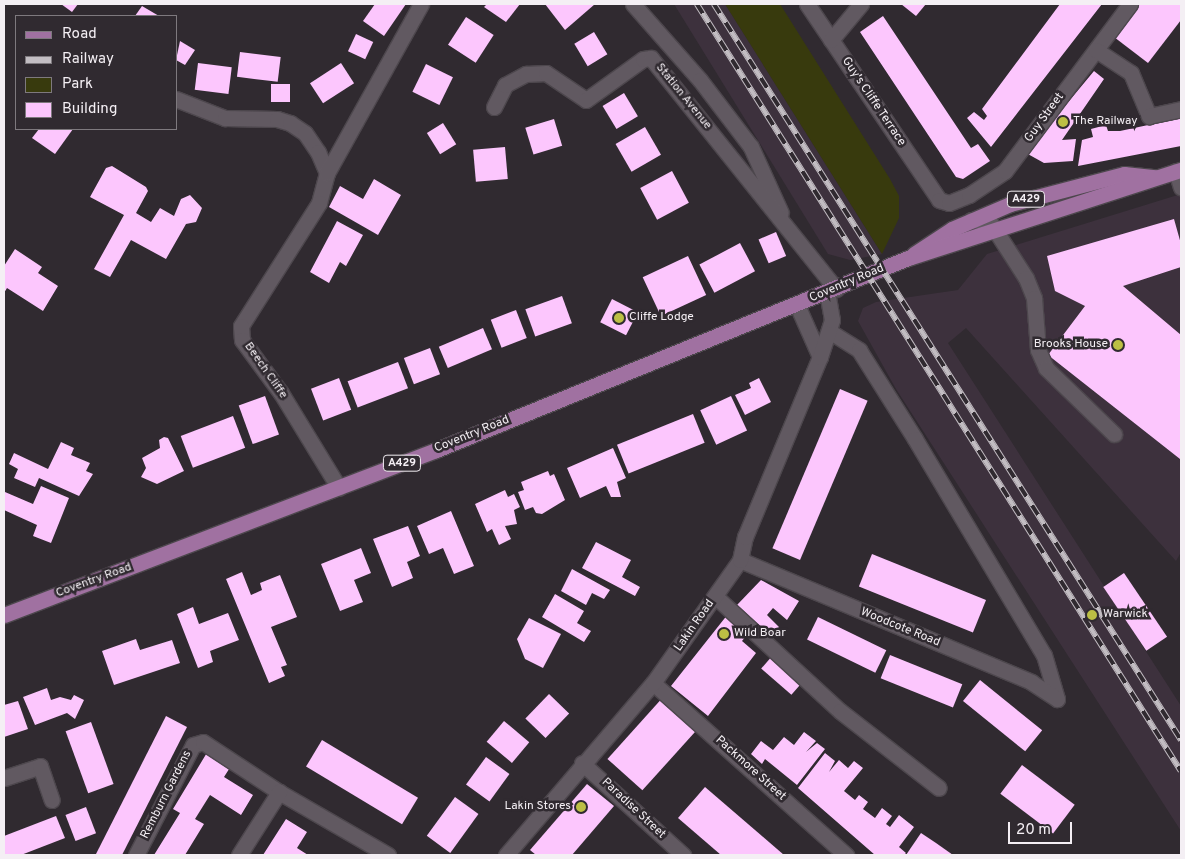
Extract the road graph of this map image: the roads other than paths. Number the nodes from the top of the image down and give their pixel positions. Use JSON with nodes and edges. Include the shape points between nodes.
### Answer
{"nodes":[{"id":1,"x":421,"y":4,"type":"edge"},
{"id":2,"x":634,"y":4,"type":"edge"},
{"id":3,"x":807,"y":4,"type":"edge"},
{"id":4,"x":861,"y":4,"type":"edge"},
{"id":5,"x":1130,"y":4,"type":"edge"},
{"id":6,"x":831,"y":40,"type":"junction"},
{"id":7,"x":1096,"y":50,"type":"junction"},
{"id":8,"x":178,"y":100,"type":"edge"},
{"id":9,"x":494,"y":106,"type":"dead end"},
{"id":10,"x":1181,"y":109,"type":"edge"},
{"id":11,"x":1178,"y":171,"type":"edge"},
{"id":12,"x":327,"y":173,"type":"junction"},
{"id":13,"x":1155,"y":177,"type":"junction"},
{"id":14,"x":1181,"y":187,"type":"edge"},
{"id":15,"x":939,"y":200,"type":"joint"},
{"id":16,"x":970,"y":220,"type":"junction"},
{"id":17,"x":786,"y":226,"type":"junction"},
{"id":18,"x":996,"y":232,"type":"junction"},
{"id":19,"x":908,"y":258,"type":"junction"},
{"id":20,"x":831,"y":291,"type":"junction"},
{"id":21,"x":797,"y":305,"type":"junction"},
{"id":22,"x":829,"y":331,"type":"junction"},
{"id":23,"x":820,"y":357,"type":"junction"},
{"id":24,"x":1114,"y":434,"type":"dead end"},
{"id":25,"x":339,"y":488,"type":"junction"},
{"id":26,"x":740,"y":560,"type":"junction"},
{"id":27,"x":716,"y":596,"type":"junction"},
{"id":28,"x":4,"y":615,"type":"edge"},
{"id":29,"x":653,"y":683,"type":"junction"},
{"id":30,"x":582,"y":763,"type":"junction"},
{"id":31,"x":4,"y":778,"type":"edge"},
{"id":32,"x":939,"y":788,"type":"dead end"},
{"id":33,"x":279,"y":792,"type":"junction"},
{"id":34,"x":52,"y":800,"type":"dead end"},
{"id":35,"x":366,"y":850,"type":"edge"},
{"id":36,"x":136,"y":855,"type":"edge"},
{"id":37,"x":239,"y":855,"type":"edge"},
{"id":38,"x":388,"y":855,"type":"edge"},
{"id":39,"x":506,"y":855,"type":"edge"},
{"id":40,"x":683,"y":855,"type":"edge"},
{"id":41,"x":846,"y":855,"type":"edge"}],
"edges":[{"from":1,"to":12,"type":"street","name":"Beech Cliffe"},
{"from":2,"to":17,"type":"street","via":[[700,80],[751,147],[768,178]]},
{"from":3,"to":6,"type":"street","name":"Guy's Cliffe Terrace"},
{"from":4,"to":6,"type":"street"},
{"from":5,"to":7,"type":"street","name":"Guy Street"},
{"from":6,"to":15,"type":"street","name":"Guy's Cliffe Terrace"},
{"from":7,"to":10,"type":"street","via":[[1131,73],[1149,116]]},
{"from":7,"to":15,"type":"street","name":"Guy Street","via":[[1005,171],[957,201]]},
{"from":8,"to":12,"type":"street","via":[[224,118],[277,119],[290,123],[305,133]]},
{"from":9,"to":17,"type":"street","name":"Station Avenue","via":[[506,85],[526,74],[546,73],[586,100],[643,59],[651,58]]},
{"from":11,"to":13,"type":"main road","name":"Coventry Road","number":"A429"},
{"from":11,"to":14,"type":"street"},
{"from":12,"to":25,"type":"street","name":"Beech Cliffe","via":[[319,203],[241,326],[242,340],[281,393]]},
{"from":13,"to":16,"type":"main road","name":"Coventry Road","number":"A429","via":[[1124,174],[1010,204]]},
{"from":13,"to":18,"type":"main road","name":"Coventry Road","number":"A429","via":[[1130,190]]},
{"from":16,"to":18,"type":"street","via":[[990,222]]},
{"from":16,"to":19,"type":"main road","name":"Coventry Road","number":"A429","via":[[932,240]]},
{"from":17,"to":20,"type":"street","name":"Station Avenue"},
{"from":18,"to":19,"type":"main road","name":"Coventry Road","number":"A429"},
{"from":18,"to":24,"type":"street","via":[[1034,298],[1038,350],[1046,368]]},
{"from":19,"to":20,"type":"main road","name":"Coventry Road","number":"A429"},
{"from":20,"to":21,"type":"main road","name":"Coventry Road","number":"A429"},
{"from":20,"to":22,"type":"street","name":"Lakin Road"},
{"from":21,"to":23,"type":"street"},
{"from":21,"to":25,"type":"main road","name":"Coventry Road","number":"A429"},
{"from":22,"to":23,"type":"street","name":"Lakin Road"},
{"from":22,"to":26,"type":"street","name":"Woodcote Road","via":[[859,350],[915,439],[1044,655],[1057,699],[1031,682]]},
{"from":23,"to":26,"type":"street","name":"Lakin Road","via":[[745,537]]},
{"from":25,"to":28,"type":"main road","name":"Coventry Road","number":"A429"},
{"from":26,"to":27,"type":"street","name":"Lakin Road"},
{"from":27,"to":29,"type":"street","name":"Lakin Road"},
{"from":27,"to":32,"type":"street","via":[[840,711]]},
{"from":29,"to":30,"type":"street","name":"Lakin Road"},
{"from":29,"to":41,"type":"street","name":"Packmore Street"},
{"from":30,"to":39,"type":"street","name":"Lakin Road"},
{"from":30,"to":40,"type":"street","name":"Paradise Street"},
{"from":31,"to":34,"type":"street","via":[[40,766]]},
{"from":33,"to":35,"type":"street","name":"Remburn Gardens"},
{"from":33,"to":36,"type":"street","name":"Remburn Gardens","via":[[203,742],[193,745]]},
{"from":33,"to":37,"type":"street"},
{"from":35,"to":38,"type":"street","name":"Remburn Gardens"}]}
